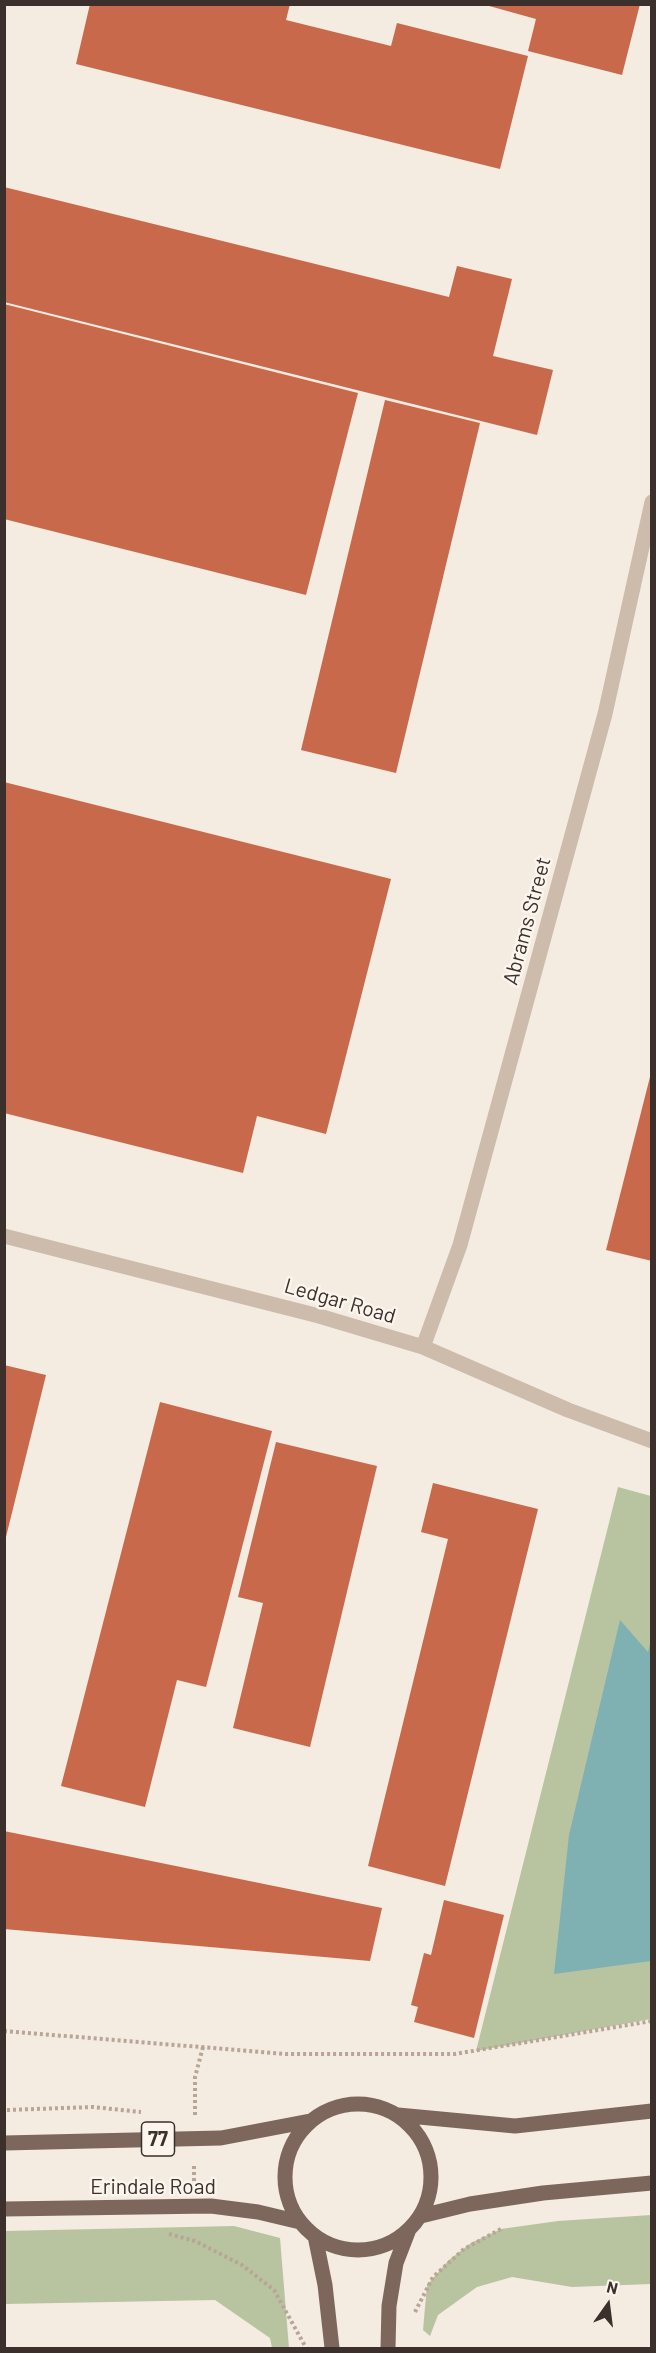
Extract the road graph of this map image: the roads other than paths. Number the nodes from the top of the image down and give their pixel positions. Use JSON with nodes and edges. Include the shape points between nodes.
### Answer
{"nodes":[{"id":1,"x":651,"y":502,"type":"edge"},
{"id":2,"x":4,"y":1236,"type":"edge"},
{"id":3,"x":423,"y":1347,"type":"junction"},
{"id":4,"x":651,"y":1441,"type":"edge"},
{"id":5,"x":651,"y":2111,"type":"edge"},
{"id":6,"x":398,"y":2115,"type":"junction"},
{"id":7,"x":310,"y":2121,"type":"junction"},
{"id":8,"x":4,"y":2143,"type":"edge"},
{"id":9,"x":651,"y":2183,"type":"edge"},
{"id":10,"x":4,"y":2209,"type":"edge"},
{"id":11,"x":421,"y":2216,"type":"junction"},
{"id":12,"x":300,"y":2222,"type":"junction"},
{"id":13,"x":408,"y":2232,"type":"junction"},
{"id":14,"x":315,"y":2236,"type":"junction"},
{"id":15,"x":332,"y":2349,"type":"edge"},
{"id":16,"x":388,"y":2349,"type":"edge"}],
"edges":[{"from":1,"to":3,"type":"street","name":"Abrams Street","via":[[599,736],[460,1245]]},
{"from":2,"to":3,"type":"street","name":"Ledgar Road","via":[[319,1316]]},
{"from":3,"to":4,"type":"street","name":"Ledgar Road"},
{"from":5,"to":6,"type":"main road","name":"Erindale Road","number":"77","via":[[515,2126]]},
{"from":6,"to":7,"type":"main road","name":"Erindale Road","number":"77","via":[[363,2103],[344,2104]]},
{"from":6,"to":11,"type":"main road","name":"Erindale Road","number":"77","via":[[424,2143],[430,2161],[429,2199]]},
{"from":7,"to":8,"type":"main road","name":"Erindale Road","number":"77","via":[[221,2138]]},
{"from":7,"to":12,"type":"main road","name":"Erindale Road","number":"77","via":[[297,2135],[285,2169],[285,2188]]},
{"from":9,"to":11,"type":"main road","via":[[480,2202]]},
{"from":10,"to":12,"type":"main road","name":"Erindale Road","number":"77","via":[[211,2206]]},
{"from":11,"to":13,"type":"main road","name":"Erindale Road","number":"77"},
{"from":12,"to":14,"type":"main road","name":"Erindale Road","number":"77"},
{"from":13,"to":14,"type":"main road","name":"Erindale Road","number":"77","via":[[391,2243],[352,2250],[332,2246]]},
{"from":13,"to":16,"type":"main road","via":[[396,2263]]},
{"from":14,"to":15,"type":"main road"}]}
